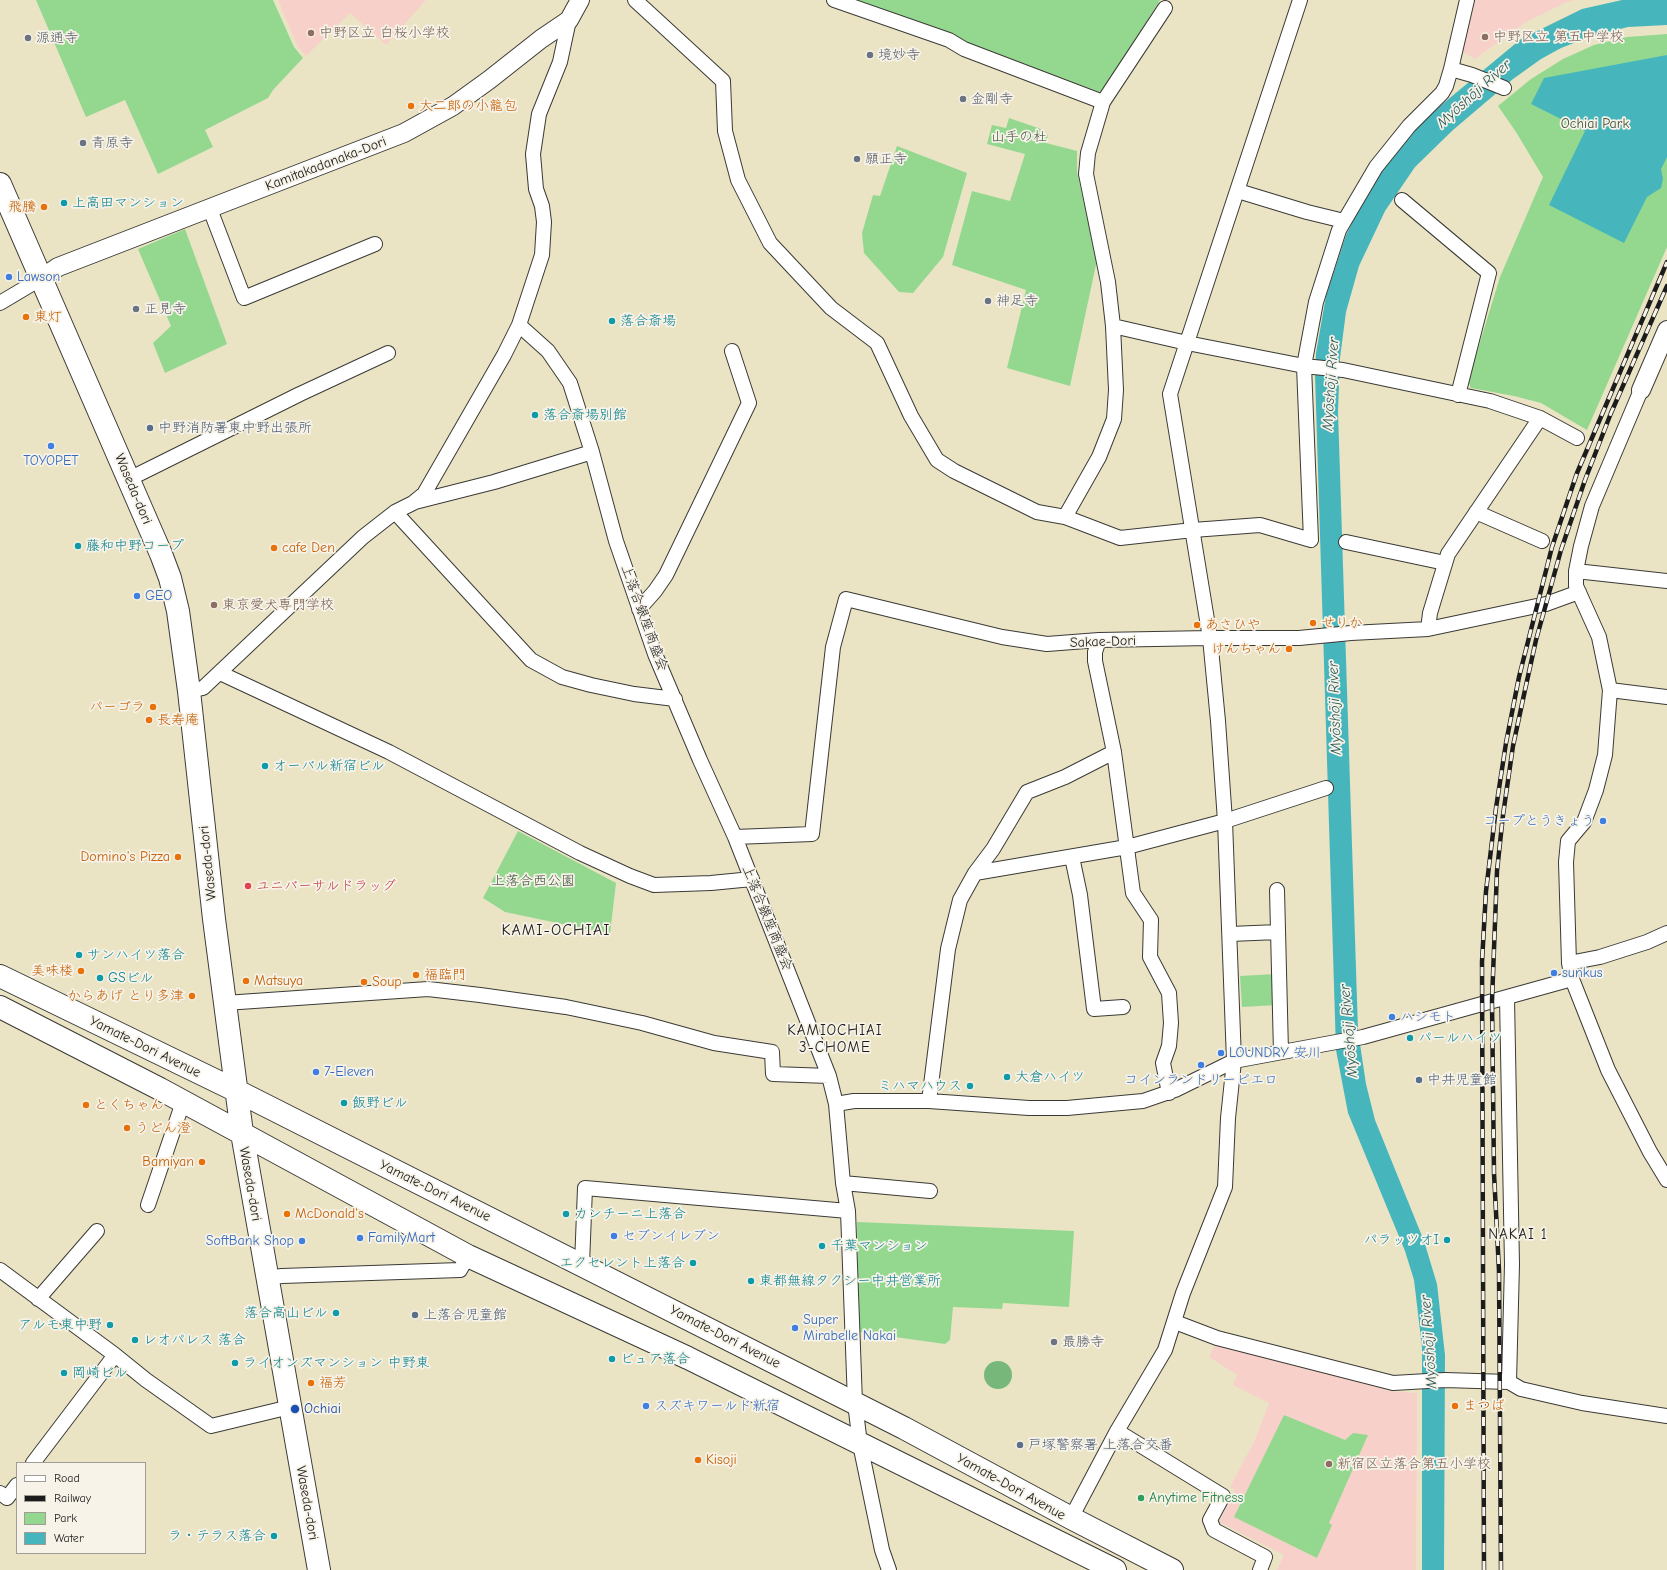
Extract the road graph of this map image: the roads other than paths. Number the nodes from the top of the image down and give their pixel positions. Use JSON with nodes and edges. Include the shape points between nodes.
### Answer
{"nodes":[{"id":1,"x":580,"y":0,"type":"edge"},
{"id":2,"x":635,"y":0,"type":"edge"},
{"id":3,"x":834,"y":0,"type":"edge"},
{"id":4,"x":1300,"y":0,"type":"edge"},
{"id":5,"x":1467,"y":0,"type":"edge"},
{"id":6,"x":1166,"y":8,"type":"dead end"},
{"id":7,"x":568,"y":20,"type":"junction"},
{"id":8,"x":1450,"y":69,"type":"junction"},
{"id":9,"x":1504,"y":88,"type":"dead end"},
{"id":10,"x":1103,"y":102,"type":"junction"},
{"id":11,"x":0,"y":184,"type":"edge"},
{"id":12,"x":1238,"y":191,"type":"junction"},
{"id":13,"x":1402,"y":200,"type":"dead end"},
{"id":14,"x":210,"y":209,"type":"junction"},
{"id":15,"x":1344,"y":221,"type":"junction"},
{"id":16,"x":375,"y":244,"type":"dead end"},
{"id":17,"x":42,"y":278,"type":"junction"},
{"id":18,"x":0,"y":303,"type":"edge"},
{"id":19,"x":519,"y":325,"type":"junction"},
{"id":20,"x":1113,"y":326,"type":"junction"},
{"id":21,"x":1667,"y":330,"type":"edge"},
{"id":22,"x":1187,"y":343,"type":"junction"},
{"id":23,"x":732,"y":351,"type":"dead end"},
{"id":24,"x":388,"y":353,"type":"dead end"},
{"id":25,"x":1308,"y":366,"type":"junction"},
{"id":26,"x":1641,"y":390,"type":"joint"},
{"id":27,"x":1458,"y":395,"type":"junction"},
{"id":28,"x":1540,"y":418,"type":"junction"},
{"id":29,"x":1578,"y":438,"type":"dead end"},
{"id":30,"x":592,"y":452,"type":"junction"},
{"id":31,"x":129,"y":478,"type":"junction"},
{"id":32,"x":413,"y":503,"type":"junction"},
{"id":33,"x":395,"y":512,"type":"junction"},
{"id":34,"x":1476,"y":512,"type":"junction"},
{"id":35,"x":1065,"y":517,"type":"junction"},
{"id":36,"x":1193,"y":530,"type":"junction"},
{"id":37,"x":1542,"y":541,"type":"dead end"},
{"id":38,"x":1346,"y":542,"type":"dead end"},
{"id":39,"x":1445,"y":563,"type":"junction"},
{"id":40,"x":1576,"y":571,"type":"junction"},
{"id":41,"x":1667,"y":581,"type":"edge"},
{"id":42,"x":1579,"y":592,"type":"junction"},
{"id":43,"x":639,"y":609,"type":"junction"},
{"id":44,"x":1428,"y":629,"type":"junction"},
{"id":45,"x":1210,"y":638,"type":"junction"},
{"id":46,"x":1098,"y":640,"type":"junction"},
{"id":47,"x":220,"y":673,"type":"junction"},
{"id":48,"x":1610,"y":690,"type":"junction"},
{"id":49,"x":189,"y":691,"type":"junction"},
{"id":50,"x":1667,"y":697,"type":"edge"},
{"id":51,"x":675,"y":699,"type":"junction"},
{"id":52,"x":1114,"y":752,"type":"junction"},
{"id":53,"x":1326,"y":788,"type":"dead end"},
{"id":54,"x":1225,"y":821,"type":"junction"},
{"id":55,"x":735,"y":837,"type":"junction"},
{"id":56,"x":1127,"y":847,"type":"junction"},
{"id":57,"x":1072,"y":857,"type":"junction"},
{"id":58,"x":975,"y":873,"type":"junction"},
{"id":59,"x":752,"y":879,"type":"junction"},
{"id":60,"x":1277,"y":890,"type":"dead end"},
{"id":61,"x":1278,"y":932,"type":"junction"},
{"id":62,"x":1667,"y":933,"type":"edge"},
{"id":63,"x":1230,"y":934,"type":"junction"},
{"id":64,"x":1569,"y":963,"type":"junction"},
{"id":65,"x":0,"y":976,"type":"edge"},
{"id":66,"x":1572,"y":979,"type":"junction"},
{"id":67,"x":1507,"y":998,"type":"junction"},
{"id":68,"x":225,"y":1003,"type":"junction"},
{"id":69,"x":0,"y":1007,"type":"edge"},
{"id":70,"x":1123,"y":1007,"type":"dead end"},
{"id":71,"x":1281,"y":1052,"type":"junction"},
{"id":72,"x":1234,"y":1061,"type":"junction"},
{"id":73,"x":829,"y":1076,"type":"junction"},
{"id":74,"x":237,"y":1091,"type":"junction"},
{"id":75,"x":1169,"y":1093,"type":"junction"},
{"id":76,"x":929,"y":1101,"type":"junction"},
{"id":77,"x":183,"y":1102,"type":"junction"},
{"id":78,"x":836,"y":1104,"type":"junction"},
{"id":79,"x":242,"y":1133,"type":"junction"},
{"id":80,"x":1667,"y":1180,"type":"edge"},
{"id":81,"x":844,"y":1183,"type":"junction"},
{"id":82,"x":930,"y":1191,"type":"dead end"},
{"id":83,"x":148,"y":1205,"type":"dead end"},
{"id":84,"x":848,"y":1211,"type":"junction"},
{"id":85,"x":97,"y":1231,"type":"dead end"},
{"id":86,"x":468,"y":1256,"type":"junction"},
{"id":87,"x":582,"y":1264,"type":"junction"},
{"id":88,"x":0,"y":1270,"type":"edge"},
{"id":89,"x":266,"y":1278,"type":"junction"},
{"id":90,"x":38,"y":1299,"type":"junction"},
{"id":91,"x":1175,"y":1322,"type":"junction"},
{"id":92,"x":115,"y":1355,"type":"junction"},
{"id":93,"x":1509,"y":1382,"type":"junction"},
{"id":94,"x":854,"y":1403,"type":"junction"},
{"id":95,"x":290,"y":1407,"type":"junction"},
{"id":96,"x":1667,"y":1416,"type":"edge"},
{"id":97,"x":1117,"y":1432,"type":"junction"},
{"id":98,"x":860,"y":1444,"type":"junction"},
{"id":99,"x":34,"y":1462,"type":"edge"},
{"id":100,"x":16,"y":1486,"type":"edge"},
{"id":101,"x":0,"y":1493,"type":"edge"},
{"id":102,"x":1071,"y":1518,"type":"junction"},
{"id":103,"x":1056,"y":1541,"type":"junction"},
{"id":104,"x":319,"y":1570,"type":"edge"},
{"id":105,"x":889,"y":1570,"type":"edge"},
{"id":106,"x":1115,"y":1570,"type":"edge"},
{"id":107,"x":1172,"y":1570,"type":"edge"},
{"id":108,"x":1260,"y":1570,"type":"edge"}],
"edges":[{"from":1,"to":7,"type":"street","name":"Kamitakadanaka-Dori"},
{"from":2,"to":35,"type":"street","via":[[723,81],[725,131],[738,180],[770,243],[831,308],[877,343],[911,416],[937,460],[1037,512]]},
{"from":3,"to":10,"type":"street","via":[[949,40]]},
{"from":4,"to":12,"type":"street"},
{"from":5,"to":8,"type":"street"},
{"from":6,"to":10,"type":"street"},
{"from":7,"to":14,"type":"street","name":"Kamitakadanaka-Dori","via":[[453,106],[404,133]]},
{"from":7,"to":19,"type":"street","via":[[560,62],[536,128],[533,154],[536,189],[544,222],[542,255]]},
{"from":8,"to":9,"type":"street"},
{"from":8,"to":15,"type":"street","via":[[1442,93],[1409,126],[1376,167]]},
{"from":10,"to":20,"type":"street","via":[[1088,152],[1086,174],[1108,282]]},
{"from":11,"to":17,"type":"main road","name":"Waseda-dori"},
{"from":12,"to":15,"type":"street"},
{"from":12,"to":22,"type":"street"},
{"from":13,"to":27,"type":"street","via":[[1489,273]]},
{"from":14,"to":16,"type":"street","via":[[244,298]]},
{"from":14,"to":17,"type":"street","name":"Kamitakadanaka-Dori","via":[[58,267]]},
{"from":15,"to":25,"type":"street","via":[[1316,302]]},
{"from":17,"to":18,"type":"street"},
{"from":17,"to":31,"type":"main road","name":"Waseda-dori"},
{"from":19,"to":30,"type":"street","name":"上落合銀座商盛会","via":[[548,351],[570,383]]},
{"from":19,"to":32,"type":"street","via":[[424,494]]},
{"from":20,"to":22,"type":"street"},
{"from":20,"to":35,"type":"street","via":[[1116,390],[1114,419],[1099,457]]},
{"from":21,"to":26,"type":"street"},
{"from":22,"to":25,"type":"street"},
{"from":22,"to":36,"type":"street","via":[[1170,394]]},
{"from":23,"to":43,"type":"street","via":[[749,403],[666,574]]},
{"from":24,"to":31,"type":"street"},
{"from":25,"to":27,"type":"street","via":[[1339,369]]},
{"from":25,"to":36,"type":"street","via":[[1311,540],[1260,525]]},
{"from":26,"to":40,"type":"street","via":[[1592,506]]},
{"from":27,"to":28,"type":"street"},
{"from":28,"to":29,"type":"street"},
{"from":28,"to":34,"type":"street"},
{"from":30,"to":32,"type":"street"},
{"from":30,"to":43,"type":"street","name":"上落合銀座商盛会","via":[[616,541]]},
{"from":31,"to":49,"type":"main road","name":"Waseda-dori","via":[[170,578],[179,617]]},
{"from":32,"to":33,"type":"street"},
{"from":33,"to":47,"type":"street","via":[[363,537]]},
{"from":33,"to":51,"type":"street","via":[[531,660],[562,677],[591,686]]},
{"from":34,"to":37,"type":"street"},
{"from":34,"to":39,"type":"street","via":[[1448,554]]},
{"from":35,"to":36,"type":"street","via":[[1120,538]]},
{"from":36,"to":45,"type":"street"},
{"from":38,"to":39,"type":"street"},
{"from":39,"to":44,"type":"street","via":[[1430,613]]},
{"from":40,"to":41,"type":"street"},
{"from":40,"to":42,"type":"street","via":[[1576,586]]},
{"from":42,"to":44,"type":"street","name":"Sakae-Dori","via":[[1546,604]]},
{"from":42,"to":48,"type":"street","via":[[1599,637]]},
{"from":43,"to":51,"type":"street","name":"上落合銀座商盛会"},
{"from":44,"to":45,"type":"street","name":"Sakae-Dori","via":[[1300,638]]},
{"from":45,"to":46,"type":"street","name":"Sakae-Dori"},
{"from":45,"to":54,"type":"street"},
{"from":46,"to":52,"type":"street","via":[[1094,652],[1095,661]]},
{"from":46,"to":55,"type":"street","name":"Sakae-Dori","via":[[1047,644],[1002,637],[846,599],[833,647],[812,834]]},
{"from":47,"to":49,"type":"street","via":[[203,688]]},
{"from":47,"to":59,"type":"street","via":[[389,752],[630,876],[654,884]]},
{"from":48,"to":50,"type":"street"},
{"from":48,"to":64,"type":"street","via":[[1605,755],[1596,790],[1584,822],[1568,841],[1566,852]]},
{"from":49,"to":68,"type":"main road","name":"Waseda-dori"},
{"from":51,"to":55,"type":"street","name":"上落合銀座商盛会"},
{"from":52,"to":56,"type":"street"},
{"from":52,"to":58,"type":"street","via":[[1028,792]]},
{"from":53,"to":54,"type":"street"},
{"from":54,"to":56,"type":"street"},
{"from":54,"to":63,"type":"street"},
{"from":55,"to":59,"type":"street","name":"上落合銀座商盛会"},
{"from":56,"to":57,"type":"street"},
{"from":56,"to":75,"type":"street","via":[[1132,893],[1151,920],[1150,957],[1169,993],[1171,1023],[1169,1046],[1163,1063]]},
{"from":57,"to":58,"type":"street"},
{"from":57,"to":70,"type":"street","via":[[1080,894],[1094,1009]]},
{"from":58,"to":76,"type":"street","via":[[960,900],[951,933]]},
{"from":59,"to":73,"type":"street","name":"上落合銀座商盛会"},
{"from":60,"to":61,"type":"street"},
{"from":61,"to":63,"type":"street"},
{"from":61,"to":71,"type":"street"},
{"from":62,"to":64,"type":"street","via":[[1600,957]]},
{"from":63,"to":72,"type":"street"},
{"from":64,"to":66,"type":"street"},
{"from":65,"to":74,"type":"main road","name":"Yamate-Dori Avenue"},
{"from":66,"to":67,"type":"street"},
{"from":66,"to":80,"type":"street","via":[[1608,1070]]},
{"from":67,"to":71,"type":"street","via":[[1359,1038]]},
{"from":67,"to":93,"type":"street","via":[[1512,1264]]},
{"from":68,"to":73,"type":"street","via":[[428,990],[480,995],[566,1007],[642,1023],[714,1043],[772,1052],[773,1074]]},
{"from":68,"to":74,"type":"main road","name":"Waseda-dori"},
{"from":69,"to":77,"type":"main road","name":"Yamate-Dori Avenue"},
{"from":71,"to":72,"type":"street"},
{"from":72,"to":75,"type":"street"},
{"from":72,"to":91,"type":"street","via":[[1225,1187],[1183,1293]]},
{"from":73,"to":78,"type":"street","name":"上落合銀座商盛会"},
{"from":74,"to":79,"type":"main road","name":"Waseda-dori"},
{"from":74,"to":87,"type":"main road","name":"Yamate-Dori Avenue"},
{"from":75,"to":76,"type":"street","via":[[1143,1101],[1067,1108]]},
{"from":76,"to":78,"type":"street","via":[[854,1101]]},
{"from":77,"to":79,"type":"main road","name":"Yamate-Dori Avenue"},
{"from":77,"to":83,"type":"street"},
{"from":78,"to":81,"type":"street","name":"上落合銀座商盛会"},
{"from":79,"to":86,"type":"main road","name":"Yamate-Dori Avenue"},
{"from":79,"to":89,"type":"main road","name":"Waseda-dori"},
{"from":81,"to":82,"type":"street"},
{"from":81,"to":84,"type":"street","name":"上落合銀座商盛会"},
{"from":84,"to":87,"type":"street","via":[[585,1188]]},
{"from":84,"to":94,"type":"street","name":"上落合銀座商盛会"},
{"from":85,"to":90,"type":"street"},
{"from":86,"to":89,"type":"street","via":[[460,1270]]},
{"from":86,"to":98,"type":"main road","name":"Yamate-Dori Avenue","via":[[688,1358]]},
{"from":87,"to":94,"type":"main road","name":"Yamate-Dori Avenue"},
{"from":88,"to":90,"type":"street"},
{"from":89,"to":95,"type":"main road","name":"Waseda-dori"},
{"from":90,"to":92,"type":"street"},
{"from":91,"to":93,"type":"street","via":[[1217,1338],[1392,1383],[1445,1380]]},
{"from":91,"to":97,"type":"street","via":[[1165,1350]]},
{"from":92,"to":95,"type":"street","via":[[211,1426]]},
{"from":92,"to":99,"type":"street"},
{"from":93,"to":96,"type":"street","via":[[1521,1389],[1582,1403]]},
{"from":94,"to":98,"type":"street","name":"上落合銀座商盛会"},
{"from":94,"to":102,"type":"main road","name":"Yamate-Dori Avenue"},
{"from":95,"to":104,"type":"main road","name":"Waseda-dori"},
{"from":97,"to":102,"type":"street"},
{"from":97,"to":108,"type":"street","via":[[1223,1496],[1210,1520],[1214,1530],[1265,1558]]},
{"from":98,"to":103,"type":"main road","name":"Yamate-Dori Avenue"},
{"from":98,"to":105,"type":"street","name":"上落合銀座商盛会","via":[[882,1550]]},
{"from":100,"to":101,"type":"street","via":[[7,1498]]},
{"from":102,"to":103,"type":"main road","name":"Yamate-Dori Avenue"},
{"from":102,"to":107,"type":"main road"},
{"from":103,"to":106,"type":"main road"}]}
